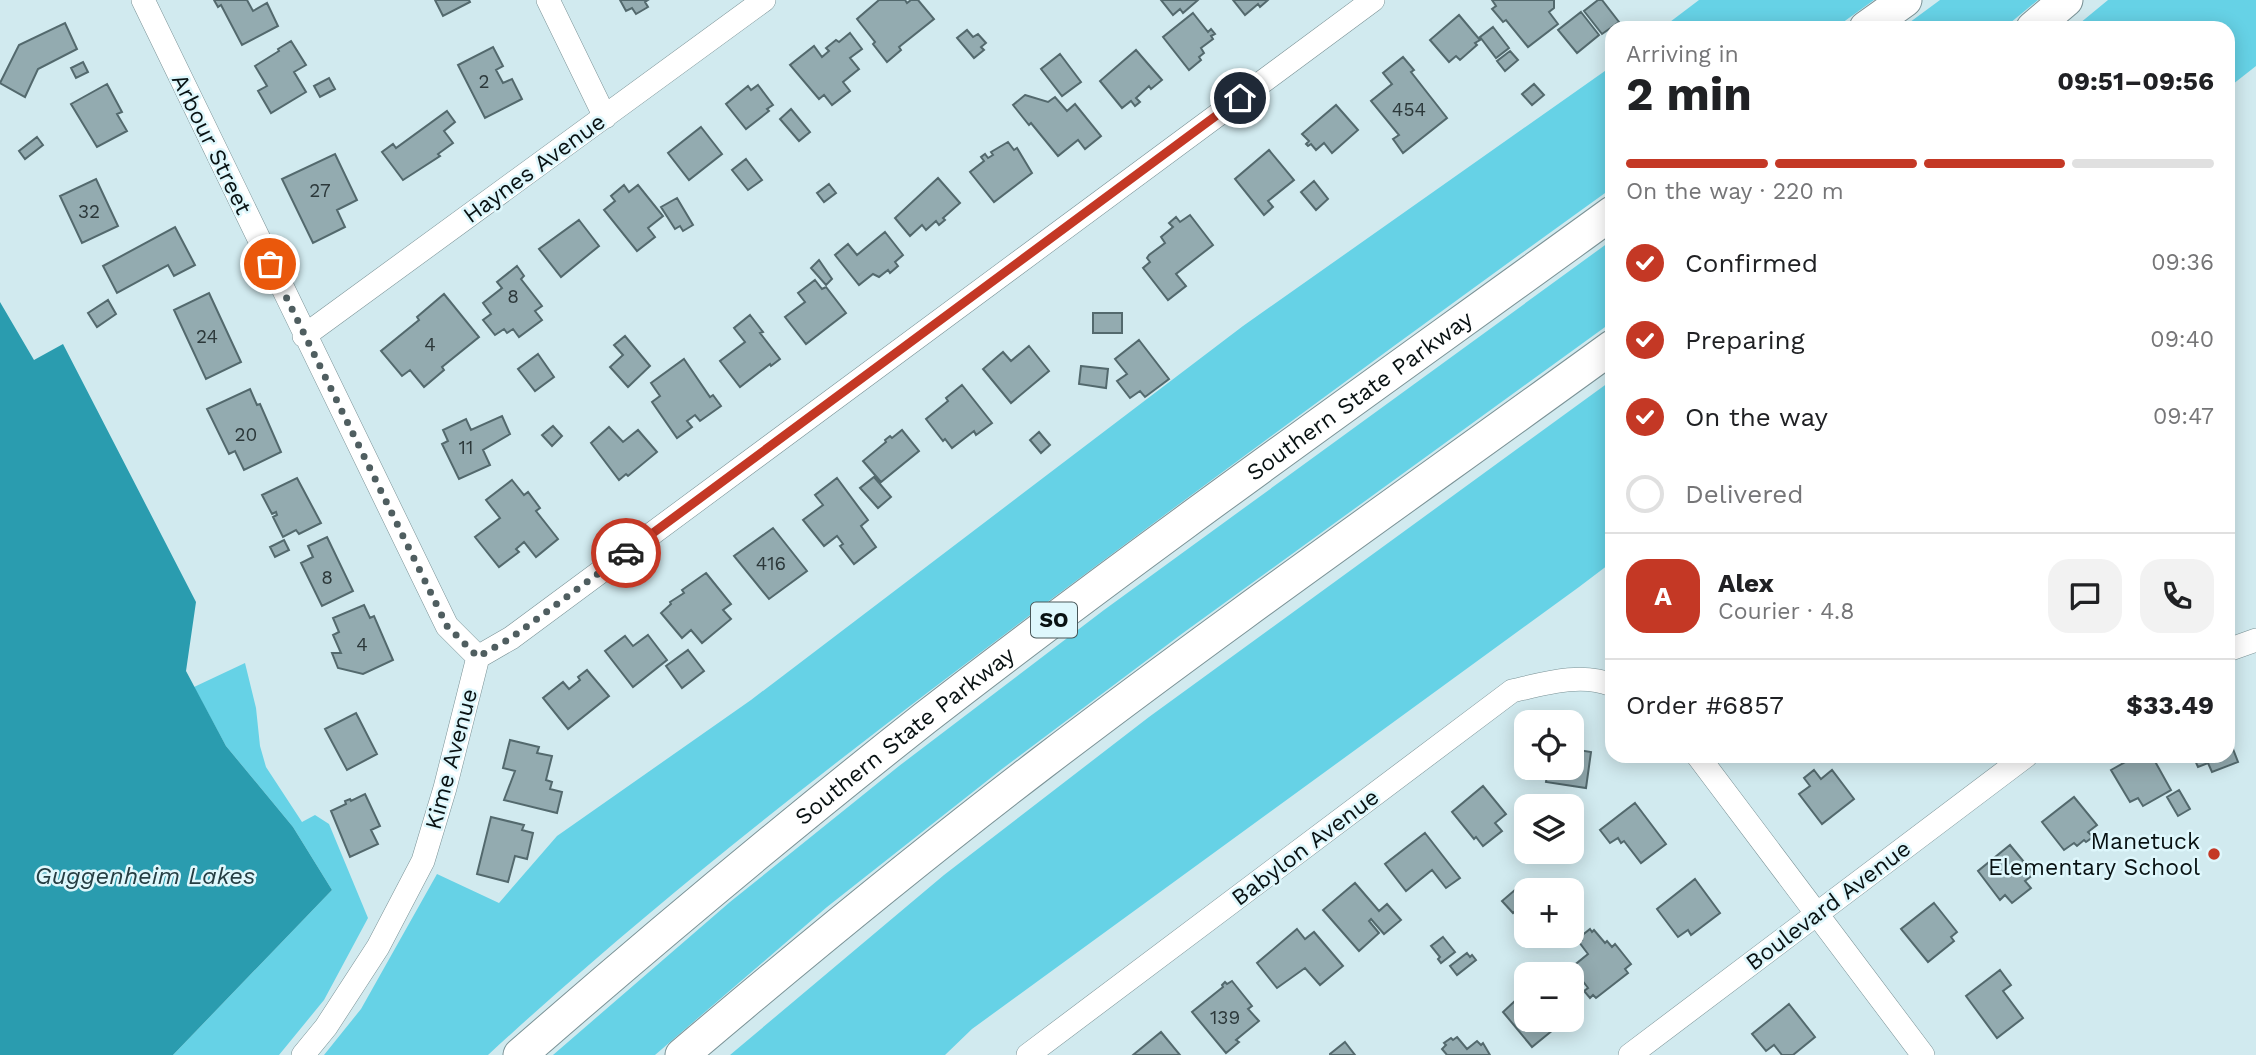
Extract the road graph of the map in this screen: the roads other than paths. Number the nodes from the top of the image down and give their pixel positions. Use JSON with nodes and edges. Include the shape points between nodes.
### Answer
{"nodes":[{"id":1,"x":143,"y":0,"type":"edge"},
{"id":2,"x":548,"y":0,"type":"edge"},
{"id":3,"x":764,"y":0,"type":"edge"},
{"id":4,"x":1373,"y":0,"type":"edge"},
{"id":5,"x":1905,"y":0,"type":"edge"},
{"id":6,"x":2066,"y":0,"type":"edge"},
{"id":7,"x":1876,"y":21,"type":"edge"},
{"id":8,"x":2041,"y":21,"type":"edge"},
{"id":9,"x":605,"y":117,"type":"junction"},
{"id":10,"x":1605,"y":218,"type":"edge"},
{"id":11,"x":304,"y":335,"type":"junction"},
{"id":12,"x":1605,"y":352,"type":"edge"},
{"id":13,"x":2256,"y":640,"type":"edge"},
{"id":14,"x":2235,"y":648,"type":"edge"},
{"id":15,"x":478,"y":657,"type":"junction"},
{"id":16,"x":1605,"y":682,"type":"edge"},
{"id":17,"x":1703,"y":763,"type":"edge"},
{"id":18,"x":2017,"y":763,"type":"edge"},
{"id":19,"x":1817,"y":914,"type":"junction"},
{"id":20,"x":303,"y":1055,"type":"edge"},
{"id":21,"x":520,"y":1055,"type":"edge"},
{"id":22,"x":682,"y":1055,"type":"edge"},
{"id":23,"x":1028,"y":1055,"type":"edge"},
{"id":24,"x":1630,"y":1055,"type":"edge"},
{"id":25,"x":1923,"y":1055,"type":"edge"}],
"edges":[{"from":1,"to":11,"type":"street","name":"Arbour Street"},
{"from":2,"to":9,"type":"street"},
{"from":3,"to":9,"type":"street","name":"Haynes Avenue"},
{"from":4,"to":15,"type":"street","name":"Kime Avenue","via":[[511,638]]},
{"from":5,"to":7,"type":"highway"},
{"from":6,"to":8,"type":"highway"},
{"from":9,"to":11,"type":"street","name":"Haynes Avenue"},
{"from":10,"to":21,"type":"highway","name":"Southern State Parkway","number":"SO","via":[[926,718],[712,890]]},
{"from":11,"to":15,"type":"street","name":"Arbour Street","via":[[447,626]]},
{"from":12,"to":22,"type":"highway","via":[[1041,764]]},
{"from":13,"to":14,"type":"street"},
{"from":15,"to":20,"type":"street","name":"Kime Avenue","via":[[423,861],[378,947]]},
{"from":16,"to":23,"type":"street","name":"Babylon Avenue","via":[[1556,681],[1512,691]]},
{"from":17,"to":19,"type":"street"},
{"from":18,"to":19,"type":"street","name":"Boulevard Avenue"},
{"from":19,"to":24,"type":"street","name":"Boulevard Avenue"},
{"from":19,"to":25,"type":"street"}]}
